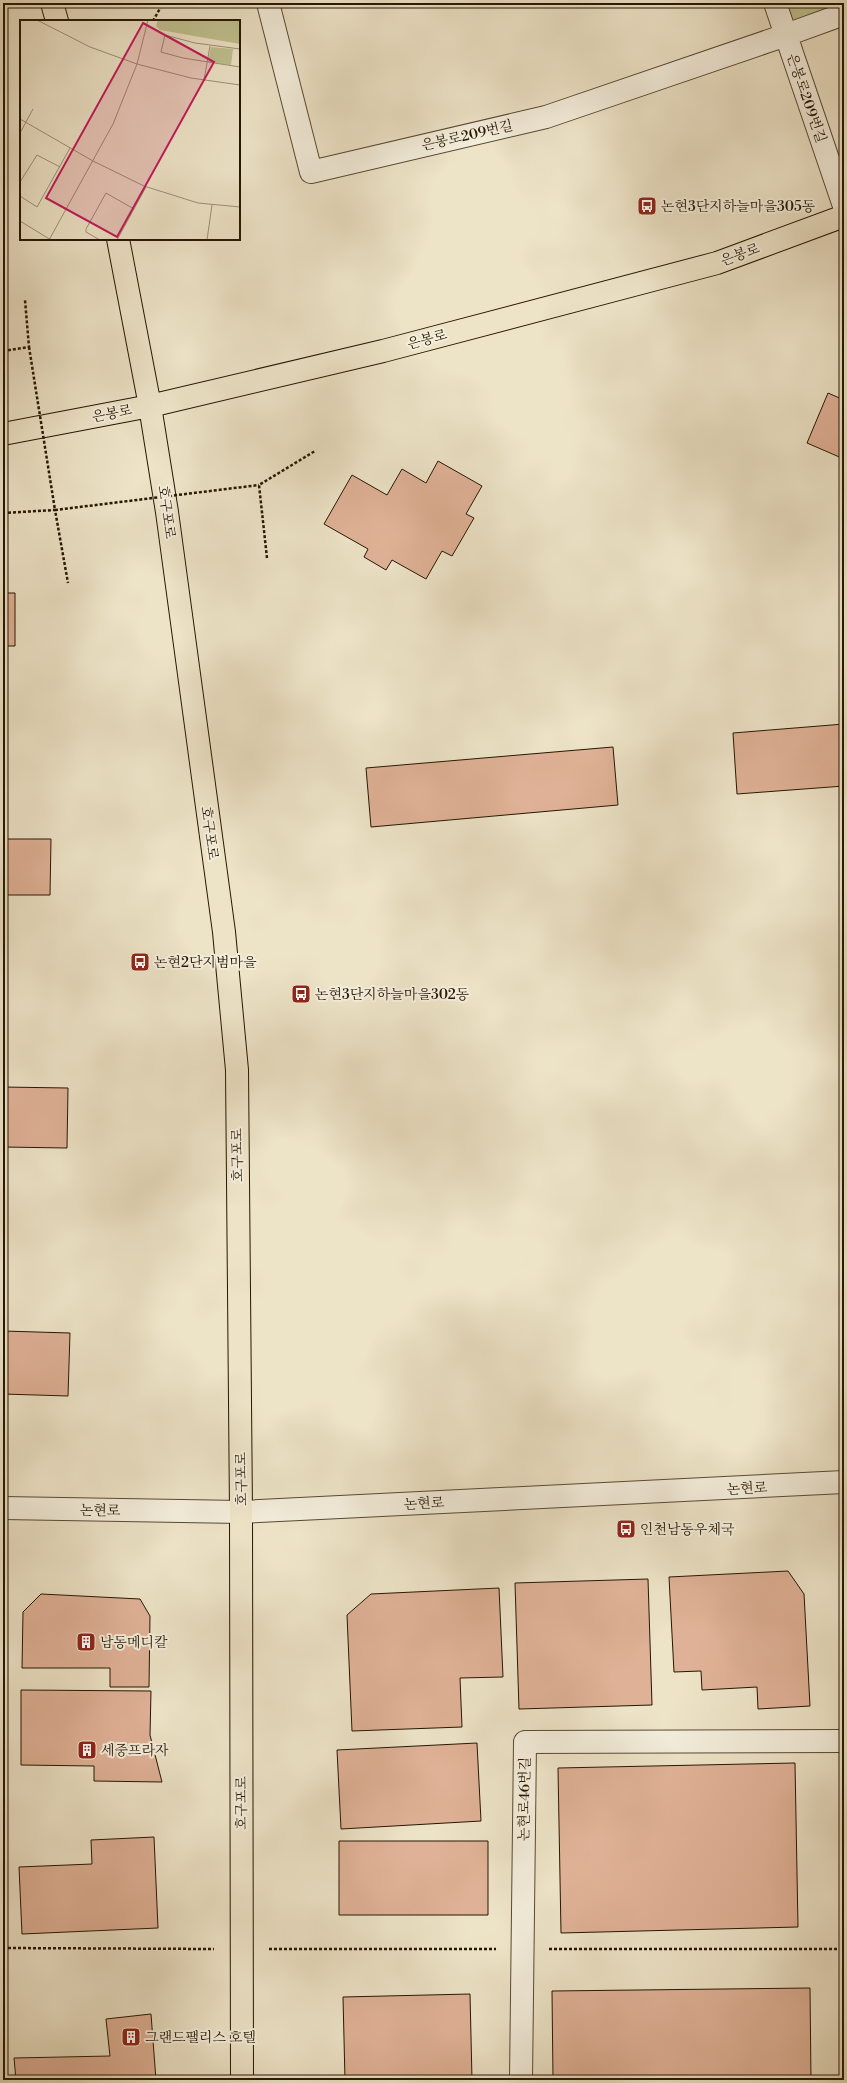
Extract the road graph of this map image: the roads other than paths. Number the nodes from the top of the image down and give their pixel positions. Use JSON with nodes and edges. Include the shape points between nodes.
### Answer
{"nodes":[{"id":1,"x":52,"y":3,"type":"edge"},
{"id":2,"x":268,"y":3,"type":"edge"},
{"id":3,"x":775,"y":3,"type":"edge"},
{"id":4,"x":844,"y":14,"type":"edge"},
{"id":5,"x":57,"y":20,"type":"edge"},
{"id":6,"x":786,"y":35,"type":"junction"},
{"id":7,"x":844,"y":206,"type":"edge"},
{"id":8,"x":844,"y":216,"type":"edge"},
{"id":9,"x":118,"y":240,"type":"edge"},
{"id":10,"x":150,"y":406,"type":"junction"},
{"id":11,"x":3,"y":434,"type":"edge"},
{"id":12,"x":844,"y":1482,"type":"edge"},
{"id":13,"x":3,"y":1508,"type":"edge"},
{"id":14,"x":241,"y":1512,"type":"junction"},
{"id":15,"x":844,"y":1741,"type":"edge"},
{"id":16,"x":242,"y":2080,"type":"edge"},
{"id":17,"x":521,"y":2080,"type":"edge"}],
"edges":[{"from":1,"to":5,"type":"main road"},
{"from":2,"to":6,"type":"street","name":"은봉로209번길","via":[[311,172],[546,117]]},
{"from":3,"to":6,"type":"street","name":"은봉로209번길"},
{"from":4,"to":6,"type":"street"},
{"from":6,"to":7,"type":"street","name":"은봉로209번길"},
{"from":8,"to":10,"type":"main road","name":"은봉로","via":[[717,263],[383,351]]},
{"from":9,"to":10,"type":"main road","name":"호구포로"},
{"from":10,"to":11,"type":"main road","name":"은봉로"},
{"from":10,"to":14,"type":"main road","name":"호구포로","via":[[223,924],[237,1070]]},
{"from":12,"to":14,"type":"street","name":"논현로"},
{"from":13,"to":14,"type":"street","name":"논현로"},
{"from":14,"to":16,"type":"main road","name":"호구포로"},
{"from":15,"to":17,"type":"street","name":"논현로46번길","via":[[524,1742]]}]}
